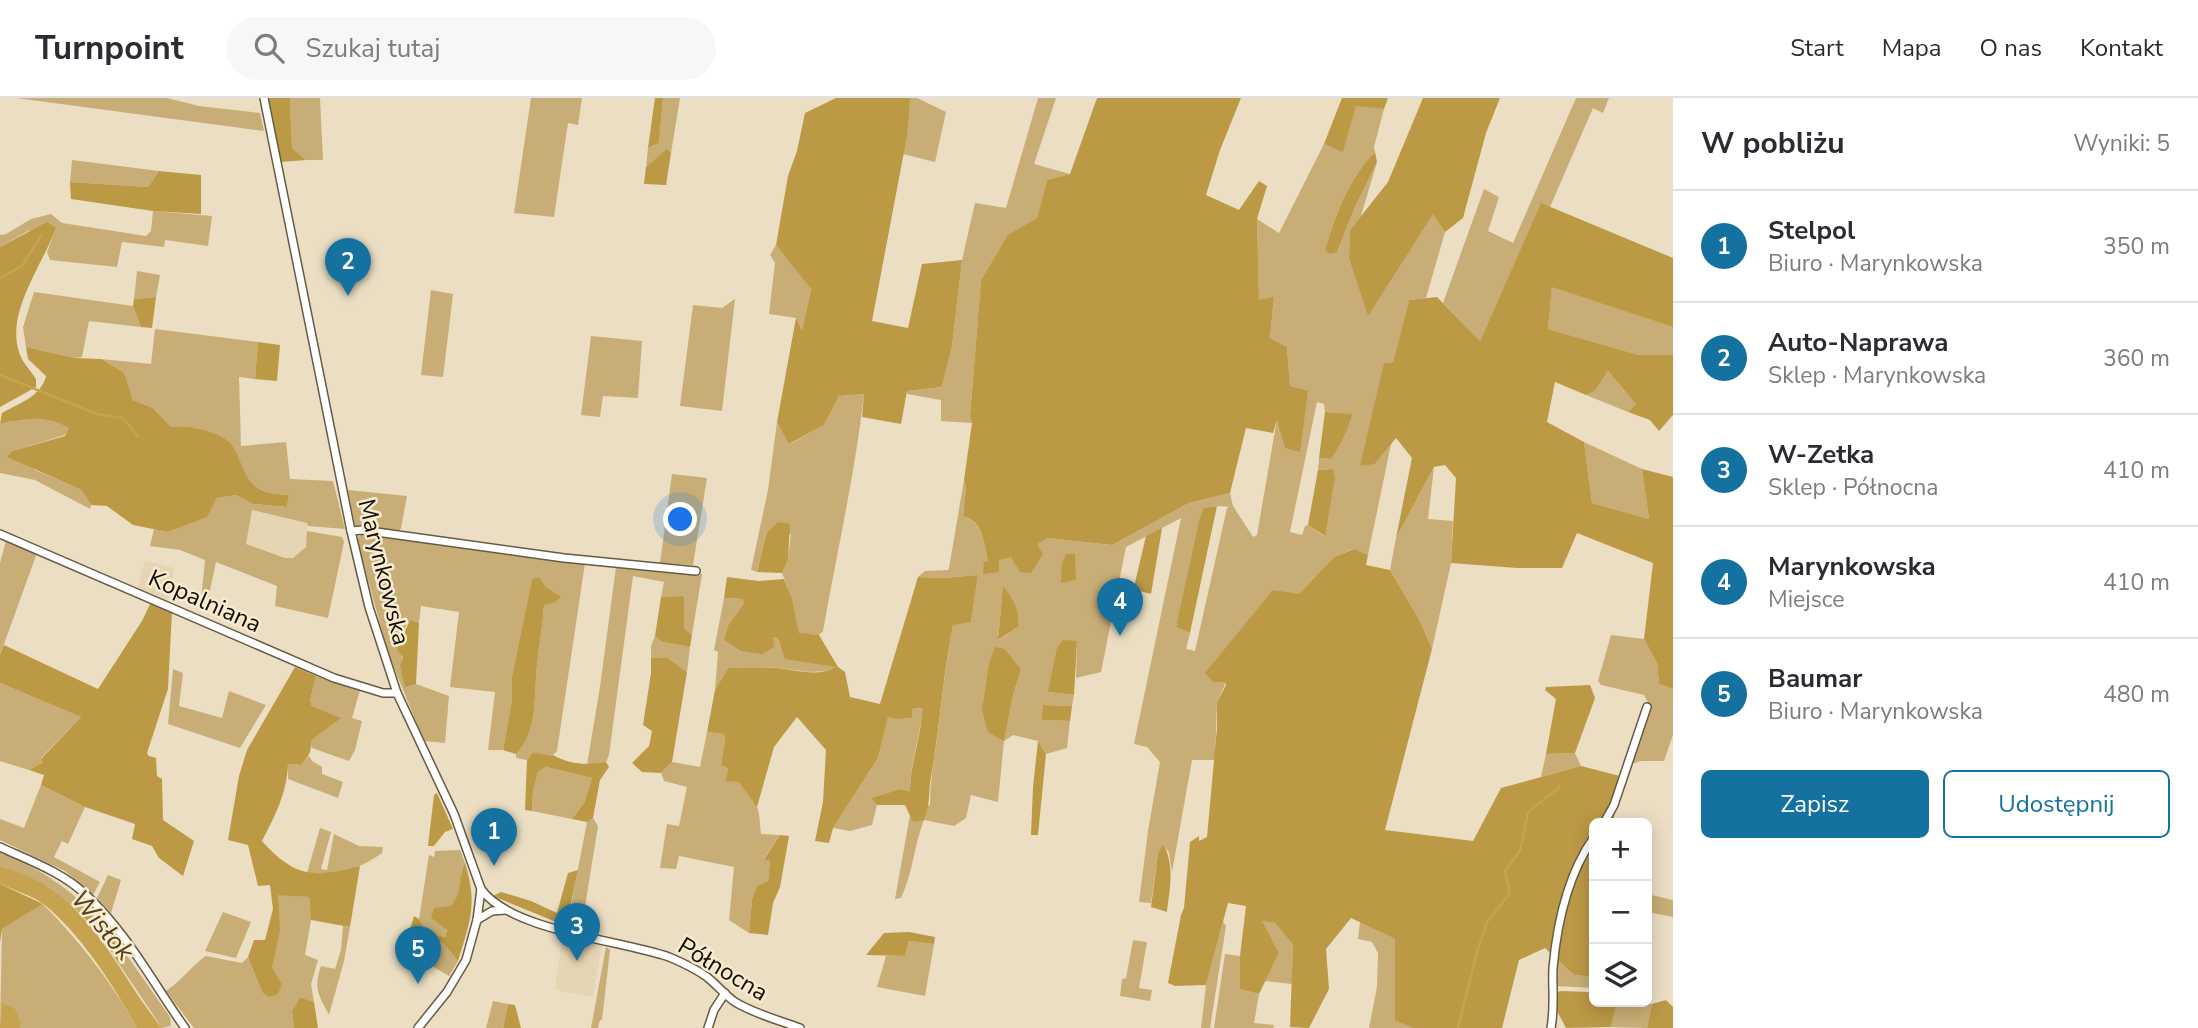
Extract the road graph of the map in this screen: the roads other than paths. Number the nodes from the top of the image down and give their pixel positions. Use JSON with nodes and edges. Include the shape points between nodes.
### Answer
{"nodes":[{"id":1,"x":264,"y":98,"type":"edge"},
{"id":2,"x":351,"y":531,"type":"junction"},
{"id":3,"x":0,"y":534,"type":"edge"},
{"id":4,"x":696,"y":570,"type":"dead end"},
{"id":5,"x":397,"y":693,"type":"junction"},
{"id":6,"x":1647,"y":707,"type":"dead end"},
{"id":7,"x":1607,"y":818,"type":"edge"},
{"id":8,"x":1589,"y":844,"type":"edge"},
{"id":9,"x":0,"y":846,"type":"edge"},
{"id":10,"x":481,"y":889,"type":"junction"},
{"id":11,"x":505,"y":910,"type":"junction"},
{"id":12,"x":477,"y":920,"type":"junction"},
{"id":13,"x":725,"y":993,"type":"junction"},
{"id":14,"x":185,"y":1028,"type":"edge"},
{"id":15,"x":418,"y":1028,"type":"edge"},
{"id":16,"x":708,"y":1028,"type":"edge"},
{"id":17,"x":800,"y":1028,"type":"edge"},
{"id":18,"x":1551,"y":1028,"type":"edge"}],
"edges":[{"from":1,"to":2,"type":"street","name":"Marynkowska"},
{"from":2,"to":4,"type":"street"},
{"from":2,"to":5,"type":"street","name":"Marynkowska"},
{"from":3,"to":5,"type":"street","name":"Kopalniana","via":[[334,678]]},
{"from":5,"to":10,"type":"street","name":"Marynkowska","via":[[454,814]]},
{"from":6,"to":7,"type":"street"},
{"from":8,"to":18,"type":"street","via":[[1571,879],[1559,927]]},
{"from":9,"to":14,"type":"street","via":[[83,892],[118,930]]},
{"from":10,"to":11,"type":"street","name":"Północna"},
{"from":10,"to":12,"type":"street","name":"Marynkowska"},
{"from":11,"to":12,"type":"street"},
{"from":11,"to":13,"type":"street","name":"Północna","via":[[594,940],[637,946],[672,958]]},
{"from":12,"to":15,"type":"street","name":"Marynkowska","via":[[466,960]]},
{"from":13,"to":16,"type":"street"},
{"from":13,"to":17,"type":"street","name":"Północna","via":[[757,1013]]}]}
